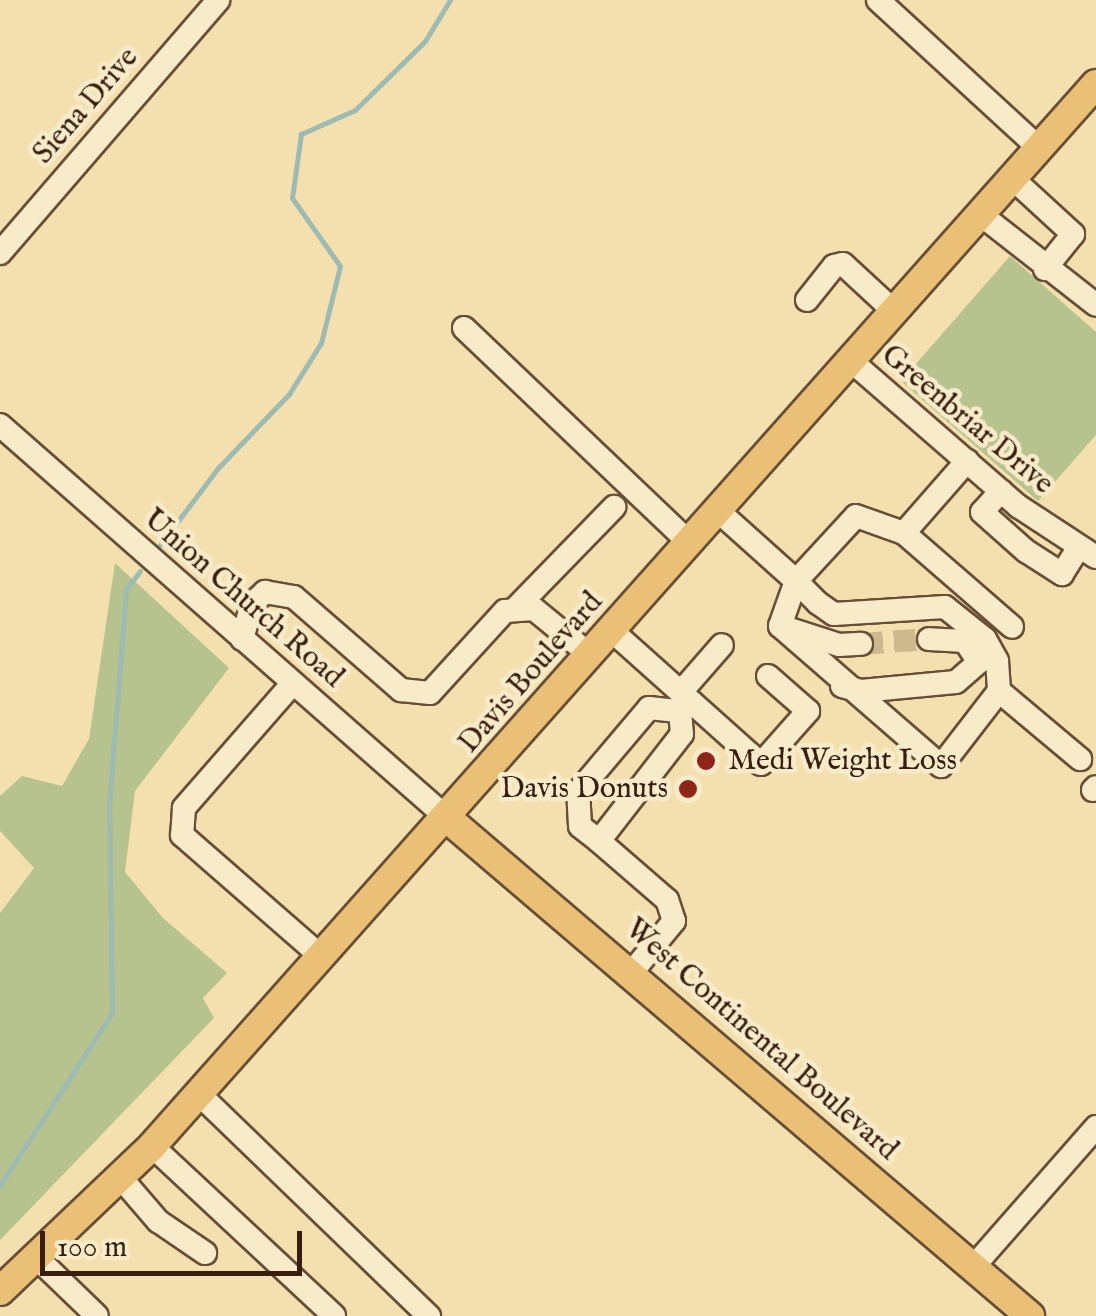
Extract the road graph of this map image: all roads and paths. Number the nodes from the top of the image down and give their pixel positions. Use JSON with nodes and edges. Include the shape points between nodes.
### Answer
{"nodes":[{"id":1,"x":218,"y":0,"type":"edge"},
{"id":2,"x":878,"y":0,"type":"edge"},
{"id":3,"x":1096,"y":84,"type":"edge"},
{"id":4,"x":1039,"y":148,"type":"junction"},
{"id":5,"x":1012,"y":178,"type":"junction"},
{"id":6,"x":980,"y":214,"type":"junction"},
{"id":7,"x":0,"y":254,"type":"edge"},
{"id":8,"x":1046,"y":269,"type":"junction"},
{"id":9,"x":806,"y":300,"type":"dead end"},
{"id":10,"x":1096,"y":305,"type":"edge"},
{"id":11,"x":894,"y":311,"type":"junction"},
{"id":12,"x":464,"y":328,"type":"dead end"},
{"id":13,"x":850,"y":360,"type":"junction"},
{"id":14,"x":0,"y":425,"type":"edge"},
{"id":15,"x":967,"y":460,"type":"junction"},
{"id":16,"x":614,"y":507,"type":"dead end"},
{"id":17,"x":717,"y":510,"type":"junction"},
{"id":18,"x":904,"y":534,"type":"junction"},
{"id":19,"x":689,"y":542,"type":"junction"},
{"id":20,"x":1088,"y":552,"type":"edge"},
{"id":21,"x":796,"y":581,"type":"junction"},
{"id":22,"x":514,"y":610,"type":"junction"},
{"id":23,"x":780,"y":626,"type":"junction"},
{"id":24,"x":1012,"y":627,"type":"dead end"},
{"id":25,"x":610,"y":630,"type":"junction"},
{"id":26,"x":242,"y":639,"type":"junction"},
{"id":27,"x":928,"y":639,"type":"tunnel mouth"},
{"id":28,"x":861,"y":644,"type":"tunnel mouth"},
{"id":29,"x":722,"y":645,"type":"dead end"},
{"id":30,"x":589,"y":654,"type":"junction"},
{"id":31,"x":768,"y":676,"type":"dead end"},
{"id":32,"x":293,"y":683,"type":"junction"},
{"id":33,"x":842,"y":686,"type":"junction"},
{"id":34,"x":999,"y":691,"type":"junction"},
{"id":35,"x":683,"y":701,"type":"junction"},
{"id":36,"x":1080,"y":760,"type":"dead end"},
{"id":37,"x":447,"y":818,"type":"junction"},
{"id":38,"x":599,"y":841,"type":"junction"},
{"id":39,"x":322,"y":957,"type":"junction"},
{"id":40,"x":632,"y":972,"type":"junction"},
{"id":41,"x":199,"y":1094,"type":"junction"},
{"id":42,"x":1096,"y":1127,"type":"edge"},
{"id":43,"x":152,"y":1146,"type":"junction"},
{"id":44,"x":121,"y":1178,"type":"junction"},
{"id":45,"x":205,"y":1253,"type":"dead end"},
{"id":46,"x":37,"y":1258,"type":"junction"},
{"id":47,"x":974,"y":1266,"type":"junction"},
{"id":48,"x":0,"y":1290,"type":"edge"},
{"id":49,"x":97,"y":1316,"type":"edge"},
{"id":50,"x":334,"y":1316,"type":"edge"},
{"id":51,"x":428,"y":1316,"type":"edge"},
{"id":52,"x":1030,"y":1316,"type":"edge"}],
"edges":[{"from":1,"to":7,"type":"street","name":"Siena Drive"},
{"from":2,"to":4,"type":"street"},
{"from":3,"to":4,"type":"main road","name":"Davis Boulevard"},
{"from":4,"to":5,"type":"main road","name":"Davis Boulevard"},
{"from":5,"to":6,"type":"main road","name":"Davis Boulevard"},
{"from":5,"to":8,"type":"street","via":[[1073,234]]},
{"from":6,"to":8,"type":"street"},
{"from":6,"to":11,"type":"main road","name":"Davis Boulevard"},
{"from":8,"to":10,"type":"street"},
{"from":9,"to":11,"type":"street","via":[[843,264]]},
{"from":11,"to":13,"type":"main road","name":"Davis Boulevard"},
{"from":12,"to":19,"type":"street"},
{"from":13,"to":15,"type":"street","name":"Greenbriar Drive"},
{"from":13,"to":17,"type":"main road","name":"Davis Boulevard"},
{"from":14,"to":26,"type":"street","name":"Union Church Road"},
{"from":15,"to":18,"type":"street"},
{"from":15,"to":20,"type":"street","name":"Greenbriar Drive"},
{"from":16,"to":22,"type":"street"},
{"from":17,"to":19,"type":"main road","name":"Davis Boulevard"},
{"from":17,"to":21,"type":"street"},
{"from":18,"to":21,"type":"street","via":[[856,516]]},
{"from":18,"to":24,"type":"street"},
{"from":19,"to":25,"type":"main road","name":"Davis Boulevard"},
{"from":21,"to":23,"type":"street"},
{"from":21,"to":34,"type":"street","via":[[834,614],[945,608],[985,639],[997,662]]},
{"from":22,"to":26,"type":"street","via":[[505,611],[430,693],[401,690],[294,596],[265,592],[252,604]]},
{"from":22,"to":30,"type":"street","via":[[534,610]]},
{"from":23,"to":28,"type":"street","via":[[839,645]]},
{"from":23,"to":33,"type":"street"},
{"from":25,"to":30,"type":"main road","name":"Davis Boulevard"},
{"from":25,"to":35,"type":"street"},
{"from":26,"to":32,"type":"street","name":"Union Church Road"},
{"from":27,"to":33,"type":"street","via":[[965,640],[980,662],[956,682],[861,691]]},
{"from":29,"to":35,"type":"street"},
{"from":30,"to":37,"type":"main road","name":"Davis Boulevard"},
{"from":31,"to":35,"type":"street","via":[[808,711],[761,764]]},
{"from":32,"to":37,"type":"street","name":"Union Church Road"},
{"from":32,"to":39,"type":"street","via":[[184,808],[182,834]]},
{"from":33,"to":34,"type":"street","via":[[936,767]]},
{"from":34,"to":36,"type":"street"},
{"from":35,"to":38,"type":"street","via":[[682,734]]},
{"from":35,"to":38,"type":"street","via":[[649,708],[578,792],[580,826]]},
{"from":37,"to":39,"type":"main road","name":"Davis Boulevard"},
{"from":37,"to":40,"type":"main road","name":"West Continental Boulevard"},
{"from":38,"to":40,"type":"street","via":[[667,900],[674,921]]},
{"from":39,"to":41,"type":"main road","name":"Davis Boulevard"},
{"from":40,"to":47,"type":"main road","name":"West Continental Boulevard"},
{"from":41,"to":43,"type":"main road","name":"Davis Boulevard"},
{"from":41,"to":51,"type":"street"},
{"from":42,"to":47,"type":"street"},
{"from":43,"to":44,"type":"main road","name":"Davis Boulevard"},
{"from":43,"to":50,"type":"street"},
{"from":44,"to":45,"type":"street","via":[[158,1220]]},
{"from":44,"to":46,"type":"main road","name":"Davis Boulevard"},
{"from":46,"to":48,"type":"main road","name":"Davis Boulevard"},
{"from":46,"to":49,"type":"street"},
{"from":47,"to":52,"type":"main road","name":"West Continental Boulevard"}]}
